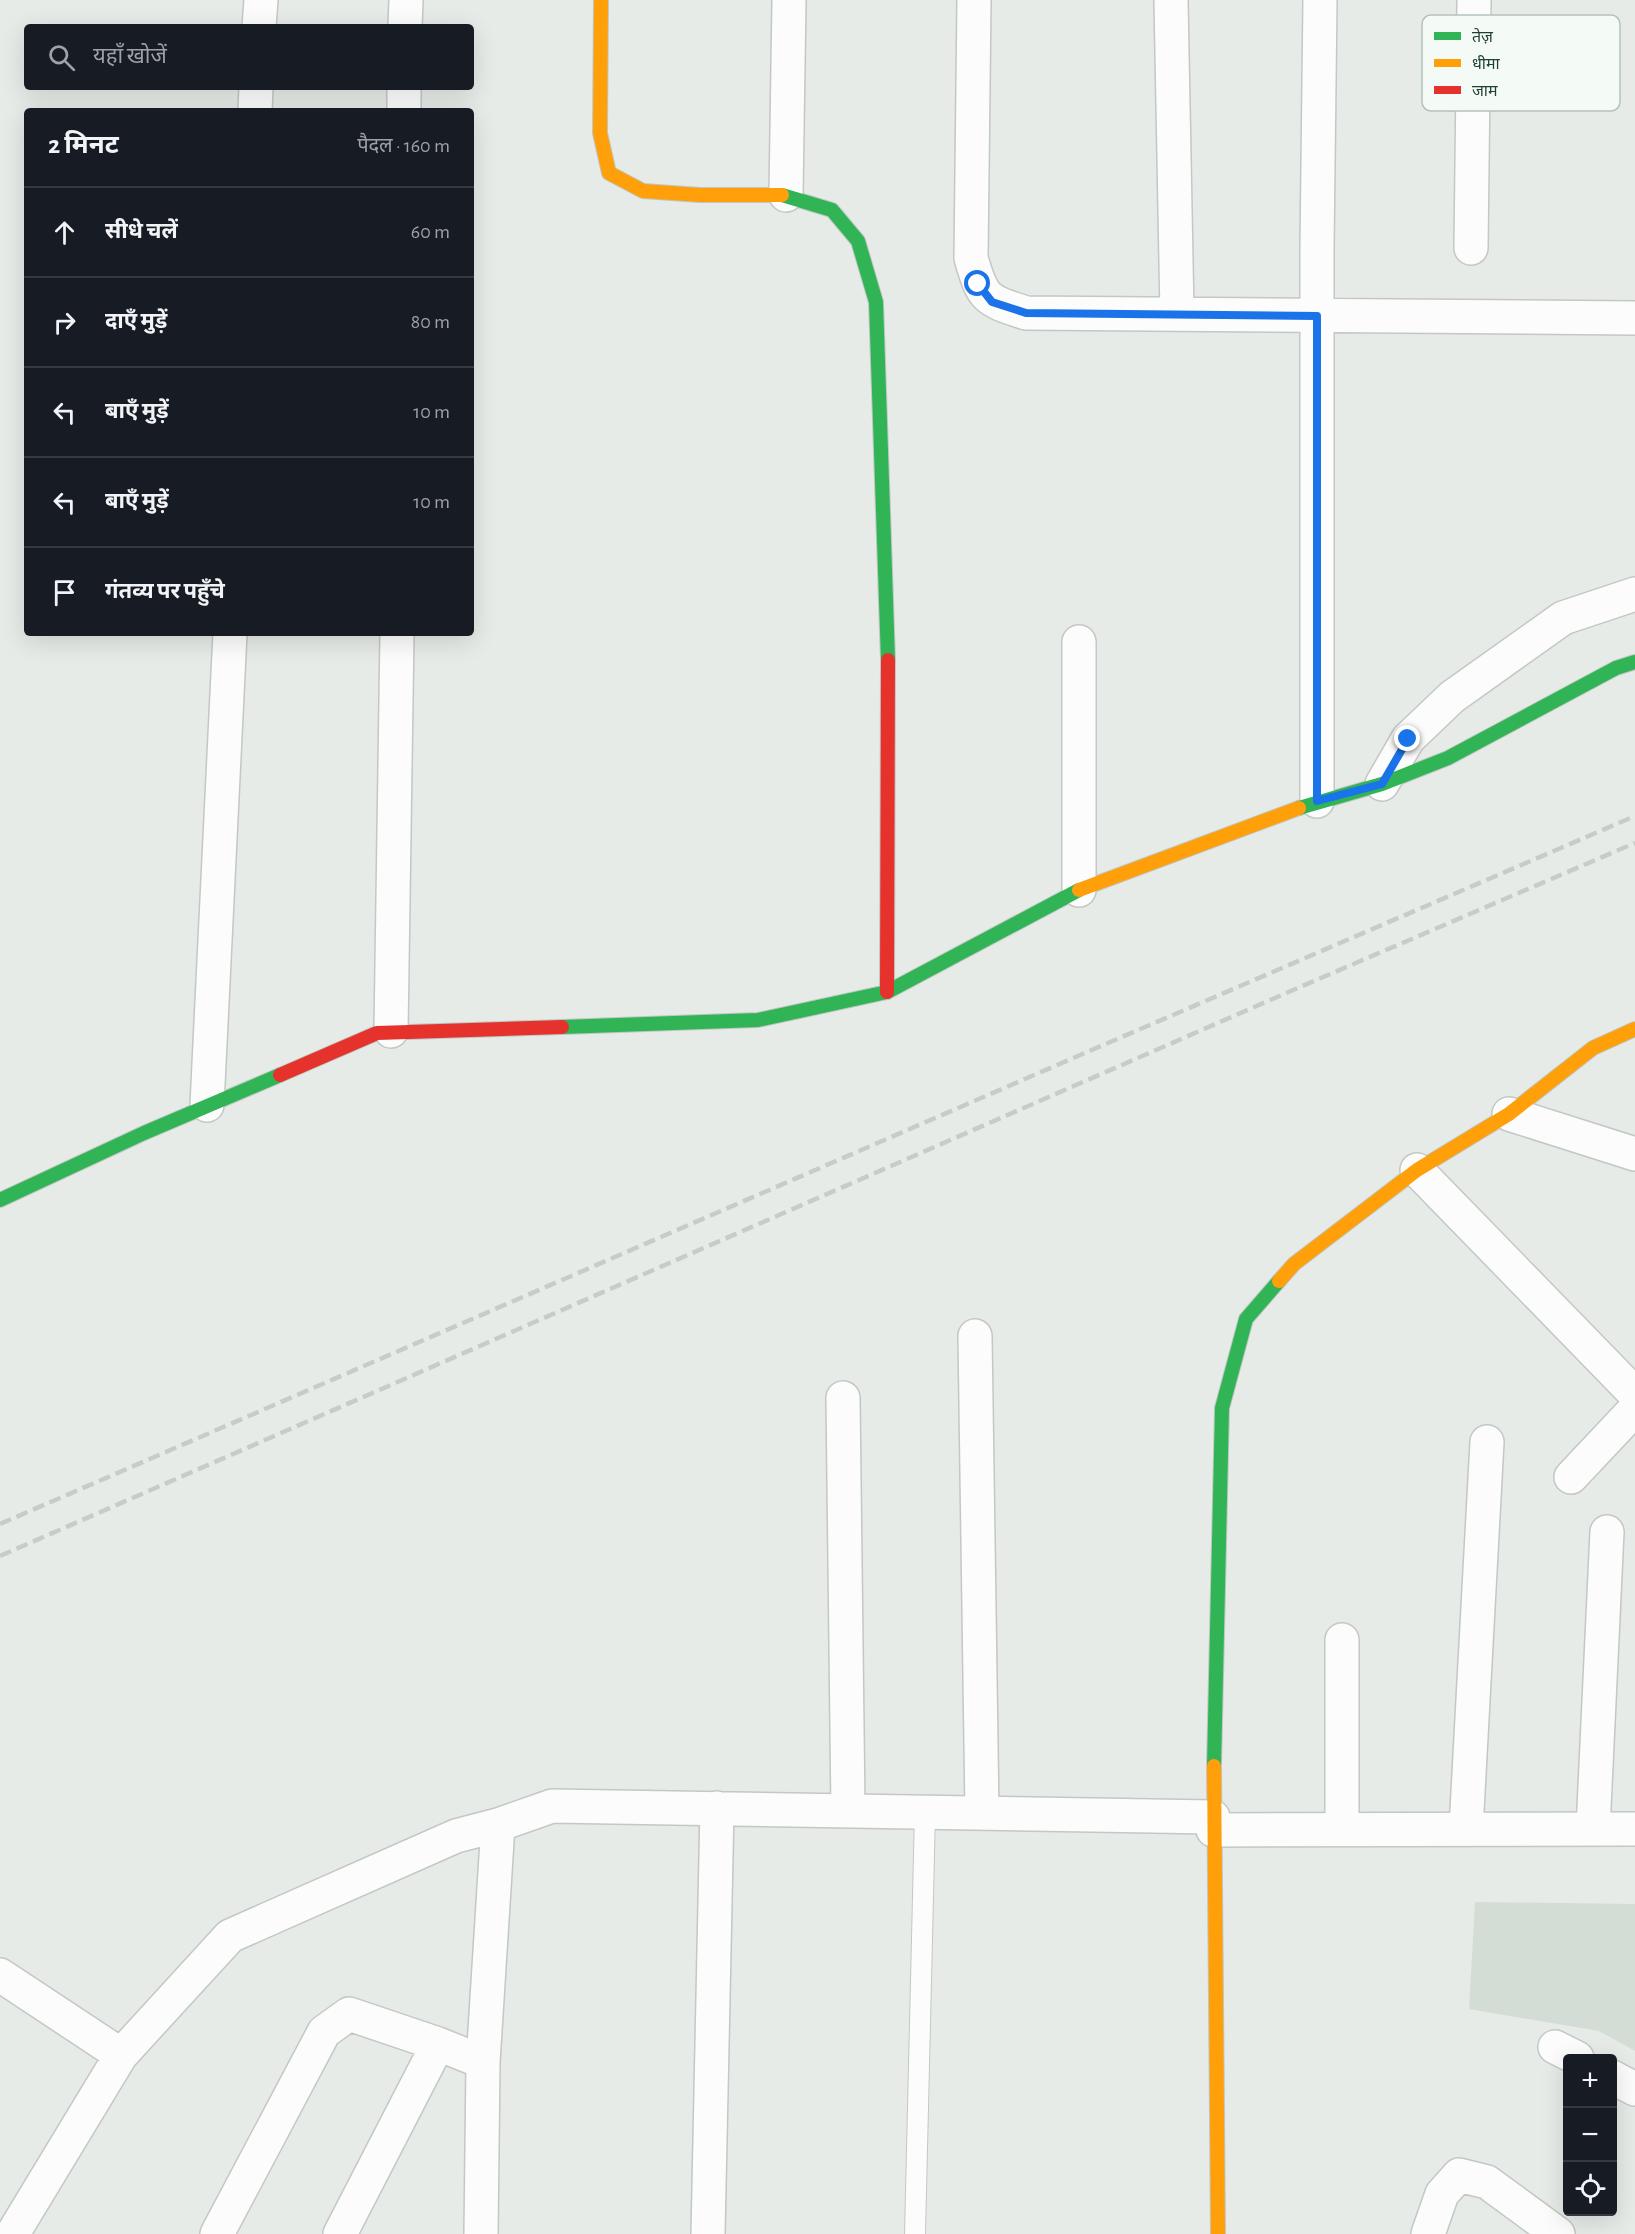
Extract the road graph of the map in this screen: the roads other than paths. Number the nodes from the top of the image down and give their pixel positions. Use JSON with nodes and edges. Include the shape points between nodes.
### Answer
{"nodes":[{"id":1,"x":261,"y":0,"type":"edge"},
{"id":2,"x":406,"y":0,"type":"edge"},
{"id":3,"x":601,"y":0,"type":"edge"},
{"id":4,"x":789,"y":0,"type":"edge"},
{"id":5,"x":974,"y":0,"type":"edge"},
{"id":6,"x":1171,"y":0,"type":"edge"},
{"id":7,"x":1320,"y":0,"type":"edge"},
{"id":8,"x":1474,"y":0,"type":"edge"},
{"id":9,"x":1474,"y":15,"type":"edge"},
{"id":10,"x":259,"y":24,"type":"edge"},
{"id":11,"x":405,"y":24,"type":"edge"},
{"id":12,"x":256,"y":90,"type":"edge"},
{"id":13,"x":404,"y":90,"type":"edge"},
{"id":14,"x":255,"y":108,"type":"edge"},
{"id":15,"x":404,"y":108,"type":"edge"},
{"id":16,"x":1473,"y":111,"type":"edge"},
{"id":17,"x":786,"y":195,"type":"junction"},
{"id":18,"x":1471,"y":248,"type":"dead end"},
{"id":19,"x":1177,"y":314,"type":"junction"},
{"id":20,"x":1317,"y":316,"type":"junction"},
{"id":21,"x":1635,"y":318,"type":"edge"},
{"id":22,"x":1635,"y":594,"type":"edge"},
{"id":23,"x":230,"y":636,"type":"edge"},
{"id":24,"x":397,"y":636,"type":"edge"},
{"id":25,"x":1079,"y":642,"type":"dead end"},
{"id":26,"x":1635,"y":663,"type":"edge"},
{"id":27,"x":1382,"y":784,"type":"junction"},
{"id":28,"x":1317,"y":801,"type":"junction"},
{"id":29,"x":1079,"y":890,"type":"junction"},
{"id":30,"x":887,"y":992,"type":"junction"},
{"id":31,"x":1635,"y":1029,"type":"edge"},
{"id":32,"x":391,"y":1031,"type":"junction"},
{"id":33,"x":207,"y":1106,"type":"junction"},
{"id":34,"x":1509,"y":1114,"type":"junction"},
{"id":35,"x":1635,"y":1154,"type":"edge"},
{"id":36,"x":1417,"y":1170,"type":"junction"},
{"id":37,"x":0,"y":1200,"type":"edge"},
{"id":38,"x":975,"y":1336,"type":"dead end"},
{"id":39,"x":1635,"y":1394,"type":"edge"},
{"id":40,"x":843,"y":1398,"type":"dead end"},
{"id":41,"x":1635,"y":1408,"type":"edge"},
{"id":42,"x":1487,"y":1442,"type":"dead end"},
{"id":43,"x":1570,"y":1477,"type":"dead end"},
{"id":44,"x":1607,"y":1532,"type":"dead end"},
{"id":45,"x":1342,"y":1640,"type":"dead end"},
{"id":46,"x":717,"y":1808,"type":"junction"},
{"id":47,"x":848,"y":1810,"type":"junction"},
{"id":48,"x":925,"y":1812,"type":"junction"},
{"id":49,"x":982,"y":1813,"type":"junction"},
{"id":50,"x":1214,"y":1823,"type":"junction"},
{"id":51,"x":498,"y":1825,"type":"junction"},
{"id":52,"x":1342,"y":1829,"type":"junction"},
{"id":53,"x":1466,"y":1829,"type":"junction"},
{"id":54,"x":1593,"y":1829,"type":"junction"},
{"id":55,"x":1635,"y":1829,"type":"edge"},
{"id":56,"x":0,"y":1975,"type":"edge"},
{"id":57,"x":438,"y":2044,"type":"junction"},
{"id":58,"x":121,"y":2055,"type":"junction"},
{"id":59,"x":483,"y":2062,"type":"junction"},
{"id":60,"x":1617,"y":2080,"type":"edge"},
{"id":61,"x":1635,"y":2089,"type":"edge"},
{"id":62,"x":12,"y":2227,"type":"edge"},
{"id":63,"x":217,"y":2234,"type":"edge"},
{"id":64,"x":340,"y":2234,"type":"edge"},
{"id":65,"x":481,"y":2234,"type":"edge"},
{"id":66,"x":708,"y":2234,"type":"edge"},
{"id":67,"x":915,"y":2234,"type":"edge"},
{"id":68,"x":1218,"y":2234,"type":"edge"},
{"id":69,"x":1428,"y":2234,"type":"edge"},
{"id":70,"x":1558,"y":2234,"type":"edge"}],
"edges":[{"from":1,"to":10,"type":"street"},
{"from":2,"to":11,"type":"street"},
{"from":3,"to":17,"type":"street","via":[[600,133],[609,173],[643,191]]},
{"from":4,"to":17,"type":"street"},
{"from":5,"to":19,"type":"street","via":[[971,258],[978,284],[992,302],[1026,313]]},
{"from":6,"to":19,"type":"street"},
{"from":7,"to":20,"type":"street"},
{"from":8,"to":9,"type":"street"},
{"from":12,"to":14,"type":"street"},
{"from":13,"to":15,"type":"street"},
{"from":16,"to":18,"type":"street"},
{"from":17,"to":30,"type":"street","via":[[832,210],[858,241],[876,302],[888,628]]},
{"from":19,"to":20,"type":"street"},
{"from":20,"to":21,"type":"street"},
{"from":20,"to":28,"type":"street"},
{"from":22,"to":27,"type":"street","via":[[1563,618],[1452,697],[1408,739]]},
{"from":23,"to":33,"type":"street"},
{"from":24,"to":32,"type":"street"},
{"from":25,"to":29,"type":"street"},
{"from":26,"to":27,"type":"street","via":[[1616,668],[1448,759]]},
{"from":27,"to":28,"type":"street"},
{"from":28,"to":29,"type":"street"},
{"from":29,"to":30,"type":"street"},
{"from":30,"to":32,"type":"street","via":[[758,1020]]},
{"from":31,"to":34,"type":"street","via":[[1593,1048]]},
{"from":32,"to":33,"type":"street","via":[[377,1033]]},
{"from":33,"to":37,"type":"street"},
{"from":34,"to":35,"type":"street"},
{"from":34,"to":36,"type":"street"},
{"from":36,"to":39,"type":"street"},
{"from":36,"to":50,"type":"street","via":[[1294,1264],[1246,1319],[1222,1408]]},
{"from":38,"to":49,"type":"street"},
{"from":40,"to":47,"type":"street"},
{"from":41,"to":43,"type":"street"},
{"from":42,"to":53,"type":"street"},
{"from":44,"to":54,"type":"street"},
{"from":45,"to":52,"type":"street"},
{"from":46,"to":47,"type":"street"},
{"from":46,"to":51,"type":"street","via":[[552,1806]]},
{"from":46,"to":66,"type":"street"},
{"from":47,"to":48,"type":"street"},
{"from":48,"to":49,"type":"street"},
{"from":48,"to":67,"type":"lane"},
{"from":49,"to":50,"type":"street"},
{"from":50,"to":52,"type":"street"},
{"from":50,"to":68,"type":"street"},
{"from":51,"to":58,"type":"street","via":[[456,1836],[230,1936]]},
{"from":51,"to":59,"type":"street"},
{"from":52,"to":53,"type":"street"},
{"from":53,"to":54,"type":"street"},
{"from":54,"to":55,"type":"street"},
{"from":56,"to":58,"type":"street"},
{"from":57,"to":59,"type":"street"},
{"from":57,"to":63,"type":"street","via":[[350,2014],[324,2032]]},
{"from":57,"to":64,"type":"street"},
{"from":58,"to":62,"type":"street"},
{"from":59,"to":65,"type":"street"},
{"from":60,"to":61,"type":"street"},
{"from":69,"to":70,"type":"street","via":[[1442,2194],[1459,2175],[1487,2182]]}]}
